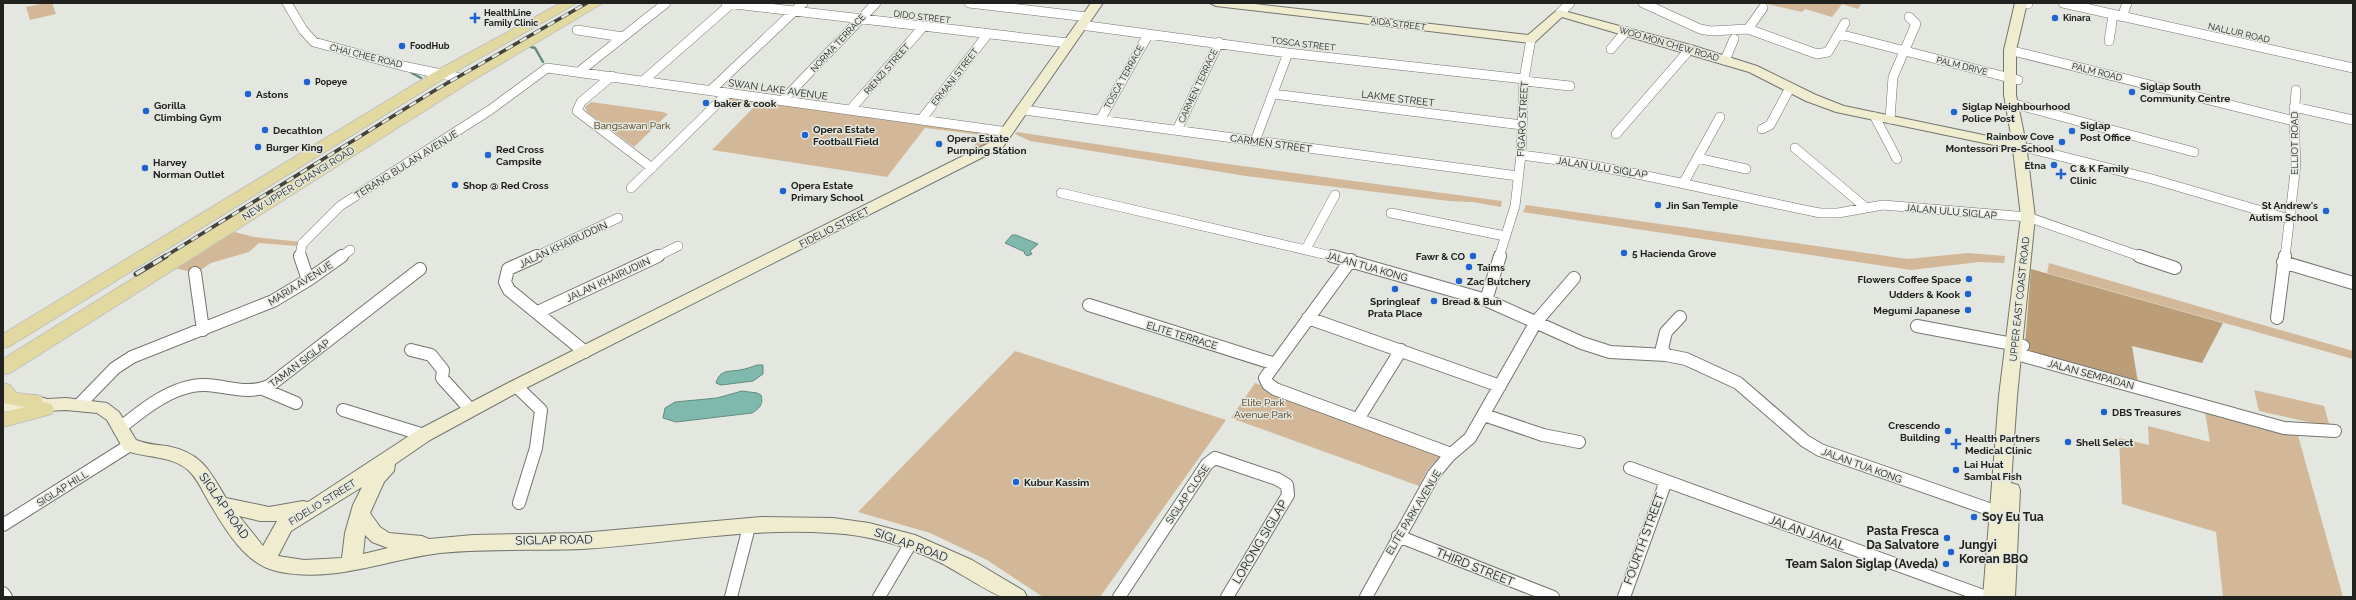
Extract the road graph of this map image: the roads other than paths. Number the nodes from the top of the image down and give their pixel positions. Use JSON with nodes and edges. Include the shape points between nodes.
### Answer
{"nodes":[{"id":1,"x":287,"y":3,"type":"edge"},
{"id":2,"x":292,"y":3,"type":"edge"},
{"id":3,"x":571,"y":3,"type":"edge"},
{"id":4,"x":597,"y":3,"type":"edge"},
{"id":5,"x":666,"y":3,"type":"edge"},
{"id":6,"x":729,"y":3,"type":"edge"},
{"id":7,"x":803,"y":3,"type":"edge"},
{"id":8,"x":876,"y":3,"type":"edge"},
{"id":9,"x":968,"y":3,"type":"edge"},
{"id":10,"x":1097,"y":3,"type":"edge"},
{"id":11,"x":1216,"y":3,"type":"edge"},
{"id":12,"x":1570,"y":3,"type":"edge"},
{"id":13,"x":1643,"y":3,"type":"edge"},
{"id":14,"x":2025,"y":3,"type":"edge"},
{"id":15,"x":2063,"y":3,"type":"edge"},
{"id":16,"x":2127,"y":3,"type":"edge"},
{"id":17,"x":1266,"y":6,"type":"edge"},
{"id":18,"x":1763,"y":8,"type":"dead end"},
{"id":19,"x":794,"y":12,"type":"junction"},
{"id":20,"x":1560,"y":13,"type":"junction"},
{"id":21,"x":2113,"y":15,"type":"junction"},
{"id":22,"x":1909,"y":17,"type":"dead end"},
{"id":23,"x":2122,"y":17,"type":"junction"},
{"id":24,"x":861,"y":19,"type":"junction"},
{"id":25,"x":1084,"y":21,"type":"junction"},
{"id":26,"x":1845,"y":23,"type":"dead end"},
{"id":27,"x":923,"y":27,"type":"junction"},
{"id":28,"x":1748,"y":29,"type":"junction"},
{"id":29,"x":576,"y":30,"type":"dead end"},
{"id":30,"x":1626,"y":31,"type":"junction"},
{"id":31,"x":988,"y":34,"type":"junction"},
{"id":32,"x":1148,"y":34,"type":"junction"},
{"id":33,"x":1839,"y":34,"type":"junction"},
{"id":34,"x":623,"y":37,"type":"junction"},
{"id":35,"x":1531,"y":39,"type":"junction"},
{"id":36,"x":1734,"y":39,"type":"dead end"},
{"id":37,"x":2109,"y":41,"type":"dead end"},
{"id":38,"x":1219,"y":42,"type":"junction"},
{"id":39,"x":1068,"y":43,"type":"junction"},
{"id":40,"x":1611,"y":49,"type":"dead end"},
{"id":41,"x":1690,"y":49,"type":"junction"},
{"id":42,"x":1288,"y":52,"type":"junction"},
{"id":43,"x":1905,"y":52,"type":"junction"},
{"id":44,"x":2017,"y":52,"type":"junction"},
{"id":45,"x":1725,"y":60,"type":"junction"},
{"id":46,"x":546,"y":68,"type":"joint"},
{"id":47,"x":2353,"y":68,"type":"edge"},
{"id":48,"x":580,"y":72,"type":"junction"},
{"id":49,"x":445,"y":73,"type":"junction"},
{"id":50,"x":612,"y":76,"type":"junction"},
{"id":51,"x":467,"y":78,"type":"junction"},
{"id":52,"x":2014,"y":79,"type":"junction"},
{"id":53,"x":1524,"y":80,"type":"junction"},
{"id":54,"x":643,"y":81,"type":"junction"},
{"id":55,"x":1570,"y":86,"type":"dead end"},
{"id":56,"x":1790,"y":88,"type":"junction"},
{"id":57,"x":711,"y":90,"type":"junction"},
{"id":58,"x":2296,"y":90,"type":"dead end"},
{"id":59,"x":728,"y":93,"type":"junction"},
{"id":60,"x":1273,"y":94,"type":"junction"},
{"id":61,"x":783,"y":100,"type":"junction"},
{"id":62,"x":2015,"y":104,"type":"junction"},
{"id":63,"x":2294,"y":106,"type":"junction"},
{"id":64,"x":850,"y":110,"type":"junction"},
{"id":65,"x":1024,"y":110,"type":"junction"},
{"id":66,"x":1720,"y":117,"type":"dead end"},
{"id":67,"x":1875,"y":117,"type":"junction"},
{"id":68,"x":1890,"y":119,"type":"junction"},
{"id":69,"x":921,"y":120,"type":"junction"},
{"id":70,"x":1100,"y":120,"type":"junction"},
{"id":71,"x":2353,"y":120,"type":"edge"},
{"id":72,"x":2294,"y":121,"type":"junction"},
{"id":73,"x":1522,"y":125,"type":"junction"},
{"id":74,"x":1762,"y":129,"type":"dead end"},
{"id":75,"x":1177,"y":130,"type":"junction"},
{"id":76,"x":1008,"y":132,"type":"junction"},
{"id":77,"x":1616,"y":134,"type":"dead end"},
{"id":78,"x":1255,"y":141,"type":"junction"},
{"id":79,"x":2024,"y":147,"type":"junction"},
{"id":80,"x":1795,"y":148,"type":"dead end"},
{"id":81,"x":2194,"y":152,"type":"dead end"},
{"id":82,"x":1521,"y":155,"type":"junction"},
{"id":83,"x":1697,"y":158,"type":"junction"},
{"id":84,"x":1897,"y":160,"type":"dead end"},
{"id":85,"x":652,"y":168,"type":"junction"},
{"id":86,"x":1746,"y":169,"type":"dead end"},
{"id":87,"x":1518,"y":176,"type":"junction"},
{"id":88,"x":1684,"y":182,"type":"junction"},
{"id":89,"x":631,"y":188,"type":"dead end"},
{"id":90,"x":1061,"y":193,"type":"dead end"},
{"id":91,"x":1334,"y":195,"type":"dead end"},
{"id":92,"x":1865,"y":207,"type":"junction"},
{"id":93,"x":1391,"y":213,"type":"dead end"},
{"id":94,"x":618,"y":218,"type":"dead end"},
{"id":95,"x":2032,"y":218,"type":"junction"},
{"id":96,"x":2289,"y":219,"type":"junction"},
{"id":97,"x":1505,"y":236,"type":"junction"},
{"id":98,"x":678,"y":246,"type":"dead end"},
{"id":99,"x":1306,"y":249,"type":"junction"},
{"id":100,"x":350,"y":250,"type":"dead end"},
{"id":101,"x":1351,"y":260,"type":"junction"},
{"id":102,"x":2283,"y":262,"type":"junction"},
{"id":103,"x":2175,"y":268,"type":"dead end"},
{"id":104,"x":420,"y":269,"type":"dead end"},
{"id":105,"x":195,"y":273,"type":"dead end"},
{"id":106,"x":1574,"y":278,"type":"dead end"},
{"id":107,"x":308,"y":280,"type":"junction"},
{"id":108,"x":2353,"y":283,"type":"edge"},
{"id":109,"x":1486,"y":300,"type":"junction"},
{"id":110,"x":1089,"y":306,"type":"dead end"},
{"id":111,"x":538,"y":312,"type":"junction"},
{"id":112,"x":1680,"y":317,"type":"dead end"},
{"id":113,"x":1308,"y":318,"type":"junction"},
{"id":114,"x":2277,"y":318,"type":"dead end"},
{"id":115,"x":1536,"y":322,"type":"junction"},
{"id":116,"x":1917,"y":326,"type":"dead end"},
{"id":117,"x":203,"y":330,"type":"junction"},
{"id":118,"x":3,"y":342,"type":"edge"},
{"id":119,"x":411,"y":350,"type":"dead end"},
{"id":120,"x":1401,"y":350,"type":"junction"},
{"id":121,"x":2019,"y":351,"type":"junction"},
{"id":122,"x":584,"y":352,"type":"junction"},
{"id":123,"x":1666,"y":355,"type":"junction"},
{"id":124,"x":1275,"y":364,"type":"junction"},
{"id":125,"x":7,"y":365,"type":"edge"},
{"id":126,"x":3,"y":382,"type":"edge"},
{"id":127,"x":516,"y":386,"type":"junction"},
{"id":128,"x":1500,"y":386,"type":"junction"},
{"id":129,"x":264,"y":389,"type":"junction"},
{"id":130,"x":3,"y":390,"type":"edge"},
{"id":131,"x":296,"y":403,"type":"dead end"},
{"id":132,"x":73,"y":404,"type":"junction"},
{"id":133,"x":39,"y":405,"type":"junction"},
{"id":134,"x":3,"y":406,"type":"edge"},
{"id":135,"x":470,"y":409,"type":"junction"},
{"id":136,"x":343,"y":410,"type":"dead end"},
{"id":137,"x":1484,"y":415,"type":"junction"},
{"id":138,"x":3,"y":416,"type":"edge"},
{"id":139,"x":1358,"y":419,"type":"junction"},
{"id":140,"x":3,"y":420,"type":"edge"},
{"id":141,"x":119,"y":429,"type":"junction"},
{"id":142,"x":2335,"y":431,"type":"dead end"},
{"id":143,"x":424,"y":435,"type":"junction"},
{"id":144,"x":1579,"y":442,"type":"dead end"},
{"id":145,"x":126,"y":448,"type":"junction"},
{"id":146,"x":1451,"y":454,"type":"junction"},
{"id":147,"x":1630,"y":468,"type":"dead end"},
{"id":148,"x":369,"y":477,"type":"junction"},
{"id":149,"x":1666,"y":481,"type":"junction"},
{"id":150,"x":1287,"y":485,"type":"joint"},
{"id":151,"x":326,"y":500,"type":"junction"},
{"id":152,"x":219,"y":503,"type":"junction"},
{"id":153,"x":519,"y":503,"type":"dead end"},
{"id":154,"x":361,"y":514,"type":"junction"},
{"id":155,"x":2004,"y":514,"type":"junction"},
{"id":156,"x":3,"y":525,"type":"edge"},
{"id":157,"x":745,"y":527,"type":"junction"},
{"id":158,"x":1398,"y":536,"type":"junction"},
{"id":159,"x":911,"y":543,"type":"junction"},
{"id":160,"x":434,"y":546,"type":"junction"},
{"id":161,"x":266,"y":560,"type":"junction"},
{"id":162,"x":350,"y":564,"type":"junction"},
{"id":163,"x":3,"y":593,"type":"edge"},
{"id":164,"x":1528,"y":593,"type":"edge"},
{"id":165,"x":6,"y":597,"type":"edge"},
{"id":166,"x":731,"y":597,"type":"edge"},
{"id":167,"x":879,"y":597,"type":"edge"},
{"id":168,"x":1017,"y":597,"type":"edge"},
{"id":169,"x":1119,"y":597,"type":"edge"},
{"id":170,"x":1227,"y":597,"type":"edge"},
{"id":171,"x":1366,"y":597,"type":"edge"},
{"id":172,"x":1553,"y":597,"type":"edge"},
{"id":173,"x":1624,"y":597,"type":"edge"},
{"id":174,"x":1986,"y":597,"type":"edge"},
{"id":175,"x":1993,"y":597,"type":"edge"},
{"id":176,"x":2005,"y":597,"type":"edge"}],
"edges":[{"from":1,"to":49,"type":"street","name":"CHAI CHEE ROAD","via":[[303,30],[314,42],[404,66]]},
{"from":2,"to":49,"type":"street","name":"CHAI CHEE ROAD","via":[[318,40]]},
{"from":3,"to":49,"type":"main road","name":"NEW UPPER CHANGI ROAD"},
{"from":4,"to":51,"type":"main road","name":"NEW UPPER CHANGI ROAD"},
{"from":5,"to":34,"type":"street"},
{"from":6,"to":19,"type":"street","name":"DIDO STREET"},
{"from":6,"to":54,"type":"street"},
{"from":7,"to":19,"type":"street"},
{"from":8,"to":24,"type":"street","name":"NORMA TERRACE"},
{"from":9,"to":25,"type":"street","name":"TOSCA STREET"},
{"from":10,"to":25,"type":"main road","name":"FIDELIO STREET"},
{"from":11,"to":17,"type":"main road","name":"AIDA STREET"},
{"from":12,"to":20,"type":"street"},
{"from":13,"to":28,"type":"street","via":[[1700,28],[1716,31]]},
{"from":14,"to":44,"type":"main road","name":"UPPER EAST COAST ROAD"},
{"from":14,"to":52,"type":"main road","name":"UPPER EAST COAST ROAD","via":[[2010,50]]},
{"from":15,"to":21,"type":"street","name":"NALLUR ROAD"},
{"from":16,"to":23,"type":"street"},
{"from":17,"to":35,"type":"main road","name":"AIDA STREET"},
{"from":18,"to":28,"type":"street"},
{"from":19,"to":24,"type":"street","name":"DIDO STREET"},
{"from":19,"to":57,"type":"street"},
{"from":20,"to":30,"type":"main road","name":"WOO MON CHEW ROAD"},
{"from":20,"to":35,"type":"main road"},
{"from":21,"to":23,"type":"street","name":"NALLUR ROAD"},
{"from":21,"to":37,"type":"street"},
{"from":22,"to":43,"type":"street","via":[[1916,24]]},
{"from":23,"to":47,"type":"street","name":"NALLUR ROAD"},
{"from":24,"to":27,"type":"street","name":"DIDO STREET"},
{"from":24,"to":61,"type":"street","name":"NORMA TERRACE"},
{"from":25,"to":32,"type":"street","name":"TOSCA STREET"},
{"from":25,"to":39,"type":"main road","name":"FIDELIO STREET"},
{"from":26,"to":33,"type":"street"},
{"from":27,"to":31,"type":"street","name":"DIDO STREET"},
{"from":27,"to":64,"type":"street","name":"RIENZI STREET"},
{"from":28,"to":33,"type":"street","via":[[1822,55],[1828,52]]},
{"from":29,"to":34,"type":"street"},
{"from":30,"to":40,"type":"street"},
{"from":30,"to":41,"type":"main road","name":"WOO MON CHEW ROAD"},
{"from":31,"to":39,"type":"street","name":"DIDO STREET"},
{"from":31,"to":69,"type":"street","name":"ERMANI STREET"},
{"from":32,"to":38,"type":"street","name":"TOSCA STREET"},
{"from":32,"to":70,"type":"street","name":"TOSCA TERRACE"},
{"from":33,"to":43,"type":"street","name":"PALM DRIVE"},
{"from":34,"to":48,"type":"street"},
{"from":35,"to":53,"type":"street","name":"FIGARO STREET"},
{"from":36,"to":45,"type":"street"},
{"from":38,"to":42,"type":"street","name":"TOSCA STREET"},
{"from":38,"to":75,"type":"street","name":"CARMEN TERRACE"},
{"from":39,"to":65,"type":"main road","name":"FIDELIO STREET"},
{"from":41,"to":45,"type":"main road","name":"WOO MON CHEW ROAD"},
{"from":41,"to":77,"type":"street"},
{"from":42,"to":53,"type":"street","name":"TOSCA STREET"},
{"from":42,"to":60,"type":"street"},
{"from":43,"to":52,"type":"street","name":"PALM DRIVE"},
{"from":43,"to":68,"type":"street","via":[[1893,77]]},
{"from":44,"to":52,"type":"main road","name":"UPPER EAST COAST ROAD"},
{"from":44,"to":72,"type":"street","name":"PALM ROAD"},
{"from":45,"to":56,"type":"main road","name":"WOO MON CHEW ROAD","via":[[1753,69]]},
{"from":46,"to":48,"type":"street","name":"SWAN LAKE AVENUE"},
{"from":46,"to":107,"type":"street","name":"TERANG BULAN AVENUE","via":[[490,110],[340,206],[302,244],[300,258]]},
{"from":48,"to":50,"type":"street","name":"SWAN LAKE AVENUE"},
{"from":49,"to":51,"type":"street","name":"CHAI CHEE ROAD"},
{"from":49,"to":118,"type":"main road","name":"NEW UPPER CHANGI ROAD"},
{"from":50,"to":54,"type":"street","name":"SWAN LAKE AVENUE"},
{"from":50,"to":85,"type":"street","via":[[581,102],[577,111]]},
{"from":51,"to":125,"type":"main road","name":"NEW UPPER CHANGI ROAD"},
{"from":52,"to":62,"type":"main road","name":"UPPER EAST COAST ROAD"},
{"from":53,"to":55,"type":"street","name":"TOSCA STREET"},
{"from":53,"to":73,"type":"street","name":"FIGARO STREET"},
{"from":54,"to":57,"type":"street","name":"SWAN LAKE AVENUE"},
{"from":56,"to":67,"type":"main road","name":"WOO MON CHEW ROAD","via":[[1832,106]]},
{"from":56,"to":74,"type":"street","via":[[1770,125]]},
{"from":57,"to":59,"type":"street","name":"SWAN LAKE AVENUE"},
{"from":58,"to":63,"type":"street","name":"ELLIOT ROAD"},
{"from":59,"to":61,"type":"street","name":"SWAN LAKE AVENUE"},
{"from":59,"to":85,"type":"street"},
{"from":60,"to":73,"type":"street","name":"LAKME STREET"},
{"from":60,"to":78,"type":"street"},
{"from":61,"to":64,"type":"street","name":"SWAN LAKE AVENUE"},
{"from":62,"to":79,"type":"main road","name":"UPPER EAST COAST ROAD"},
{"from":62,"to":81,"type":"street"},
{"from":63,"to":71,"type":"street"},
{"from":63,"to":72,"type":"street","name":"ELLIOT ROAD"},
{"from":64,"to":69,"type":"street","name":"SWAN LAKE AVENUE"},
{"from":65,"to":70,"type":"street","name":"CARMEN STREET"},
{"from":65,"to":76,"type":"main road","name":"FIDELIO STREET"},
{"from":66,"to":83,"type":"street"},
{"from":67,"to":68,"type":"main road","name":"WOO MON CHEW ROAD"},
{"from":67,"to":84,"type":"street"},
{"from":68,"to":79,"type":"main road","name":"WOO MON CHEW ROAD"},
{"from":69,"to":76,"type":"street","name":"SWAN LAKE AVENUE"},
{"from":70,"to":75,"type":"street","name":"CARMEN STREET"},
{"from":72,"to":96,"type":"street","name":"ELLIOT ROAD","via":[[2296,164]]},
{"from":73,"to":82,"type":"street","name":"FIGARO STREET"},
{"from":75,"to":78,"type":"street","name":"CARMEN STREET"},
{"from":76,"to":122,"type":"main road","name":"FIDELIO STREET","via":[[998,144]]},
{"from":78,"to":87,"type":"street","name":"CARMEN STREET"},
{"from":79,"to":95,"type":"main road","name":"UPPER EAST COAST ROAD"},
{"from":79,"to":96,"type":"street","via":[[2152,179]]},
{"from":80,"to":92,"type":"street"},
{"from":82,"to":87,"type":"street","name":"FIGARO STREET"},
{"from":82,"to":88,"type":"street","name":"JALAN ULU SIGLAP","via":[[1590,164]]},
{"from":83,"to":86,"type":"street"},
{"from":83,"to":88,"type":"street"},
{"from":85,"to":89,"type":"street"},
{"from":87,"to":97,"type":"street","name":"FIGARO STREET","via":[[1515,206]]},
{"from":88,"to":92,"type":"street","name":"JALAN ULU SIGLAP","via":[[1820,213],[1838,213]]},
{"from":90,"to":99,"type":"street","name":"JALAN TUA KONG"},
{"from":91,"to":99,"type":"street"},
{"from":92,"to":95,"type":"street","name":"JALAN ULU SIGLAP","via":[[1883,205]]},
{"from":93,"to":97,"type":"street"},
{"from":94,"to":111,"type":"street","name":"JALAN KHAIRUDDIN","via":[[508,269],[505,277],[506,287]]},
{"from":95,"to":103,"type":"street"},
{"from":95,"to":121,"type":"main road","name":"UPPER EAST COAST ROAD"},
{"from":96,"to":102,"type":"street","name":"ELLIOT ROAD"},
{"from":97,"to":109,"type":"street","name":"FIGARO STREET"},
{"from":98,"to":111,"type":"street","name":"JALAN KHAIRUDIIN"},
{"from":99,"to":101,"type":"street","name":"JALAN TUA KONG"},
{"from":100,"to":107,"type":"street","name":"MARIA AVENUE"},
{"from":101,"to":109,"type":"street","name":"JALAN TUA KONG"},
{"from":101,"to":113,"type":"street"},
{"from":102,"to":108,"type":"street"},
{"from":102,"to":114,"type":"street","name":"ELLIOT ROAD"},
{"from":104,"to":129,"type":"street","name":"TAMAN SIGLAP"},
{"from":105,"to":117,"type":"street"},
{"from":106,"to":115,"type":"street","name":"ELITE PARK AVENUE"},
{"from":107,"to":117,"type":"street","name":"MARIA AVENUE","via":[[260,307]]},
{"from":109,"to":115,"type":"street","name":"JALAN TUA KONG"},
{"from":110,"to":124,"type":"street","name":"ELITE TERRACE"},
{"from":111,"to":122,"type":"street","name":"JALAN KHAIRUDDIN"},
{"from":112,"to":123,"type":"street","via":[[1666,332],[1662,348]]},
{"from":113,"to":120,"type":"street"},
{"from":113,"to":124,"type":"street"},
{"from":115,"to":123,"type":"street","name":"JALAN TUA KONG","via":[[1582,343],[1610,352]]},
{"from":115,"to":128,"type":"street","name":"ELITE PARK AVENUE"},
{"from":116,"to":121,"type":"street","name":"JALAN SEMPADAN"},
{"from":117,"to":132,"type":"street","name":"MARIA AVENUE","via":[[143,352],[123,363]]},
{"from":119,"to":135,"type":"street","via":[[431,355],[443,370],[442,378]]},
{"from":120,"to":128,"type":"street"},
{"from":120,"to":139,"type":"street"},
{"from":121,"to":142,"type":"street","name":"JALAN SEMPADAN","via":[[2168,397],[2284,428]]},
{"from":121,"to":155,"type":"main road","name":"UPPER EAST COAST ROAD"},
{"from":122,"to":127,"type":"main road","name":"FIDELIO STREET"},
{"from":123,"to":155,"type":"street","name":"JALAN TUA KONG","via":[[1695,362],[1738,383],[1805,441],[1820,450]]},
{"from":124,"to":139,"type":"street","via":[[1265,378],[1271,386]]},
{"from":125,"to":126,"type":"main road"},
{"from":127,"to":135,"type":"main road","name":"FIDELIO STREET"},
{"from":127,"to":153,"type":"street","via":[[541,410],[536,448]]},
{"from":128,"to":137,"type":"street","name":"ELITE PARK AVENUE"},
{"from":129,"to":131,"type":"street"},
{"from":129,"to":141,"type":"street","name":"TAMAN SIGLAP","via":[[249,391],[204,385],[187,388],[132,418]]},
{"from":130,"to":133,"type":"main road","via":[[4,394],[12,398]]},
{"from":132,"to":133,"type":"main road"},
{"from":132,"to":141,"type":"main road","via":[[95,405],[106,409],[113,416]]},
{"from":133,"to":134,"type":"main road"},
{"from":133,"to":138,"type":"main road"},
{"from":133,"to":140,"type":"main road"},
{"from":135,"to":143,"type":"main road","name":"FIDELIO STREET"},
{"from":136,"to":143,"type":"street"},
{"from":137,"to":144,"type":"street","via":[[1543,435]]},
{"from":137,"to":146,"type":"street","name":"ELITE PARK AVENUE","via":[[1470,438]]},
{"from":139,"to":146,"type":"street"},
{"from":141,"to":145,"type":"main road"},
{"from":143,"to":148,"type":"main road","name":"FIDELIO STREET"},
{"from":145,"to":152,"type":"main road","name":"SIGLAP ROAD","via":[[179,456],[190,462],[198,469]]},
{"from":145,"to":156,"type":"street","name":"SIGLAP HILL"},
{"from":146,"to":158,"type":"street","name":"ELITE PARK AVENUE","via":[[1434,474]]},
{"from":147,"to":149,"type":"street","name":"JALAN JAMAL"},
{"from":148,"to":151,"type":"main road","name":"FIDELIO STREET"},
{"from":148,"to":154,"type":"main road","name":"FIDELIO STREET"},
{"from":149,"to":173,"type":"street","name":"FOURTH STREET"},
{"from":149,"to":174,"type":"street","name":"JALAN JAMAL"},
{"from":150,"to":169,"type":"street","name":"SIGLAP CLOSE","via":[[1270,476],[1220,459],[1212,459]]},
{"from":150,"to":170,"type":"street","name":"LORONG SIGLAP","via":[[1288,495]]},
{"from":151,"to":152,"type":"main road","via":[[276,515],[263,515]]},
{"from":151,"to":161,"type":"main road","name":"FIDELIO STREET","via":[[284,526]]},
{"from":152,"to":161,"type":"main road","name":"SIGLAP ROAD","via":[[254,549]]},
{"from":154,"to":160,"type":"main road","via":[[370,532],[377,537]]},
{"from":154,"to":162,"type":"main road","name":"FIDELIO STREET"},
{"from":155,"to":175,"type":"main road","name":"UPPER EAST COAST ROAD"},
{"from":155,"to":176,"type":"main road","name":"UPPER EAST COAST ROAD"},
{"from":157,"to":159,"type":"main road","name":"SIGLAP ROAD","via":[[814,524],[871,530]]},
{"from":157,"to":160,"type":"main road","name":"SIGLAP ROAD","via":[[580,541],[485,541]]},
{"from":157,"to":166,"type":"street","via":[[749,527]]},
{"from":158,"to":164,"type":"street","name":"THIRD STREET"},
{"from":158,"to":171,"type":"street","name":"ELITE PARK AVENUE"},
{"from":159,"to":167,"type":"street"},
{"from":159,"to":168,"type":"main road","name":"SIGLAP ROAD","via":[[971,567]]},
{"from":160,"to":162,"type":"main road","name":"SIGLAP ROAD"},
{"from":161,"to":162,"type":"main road","name":"SIGLAP ROAD","via":[[307,568]]},
{"from":163,"to":165,"type":"street"},
{"from":164,"to":172,"type":"street","name":"THIRD STREET"}]}
